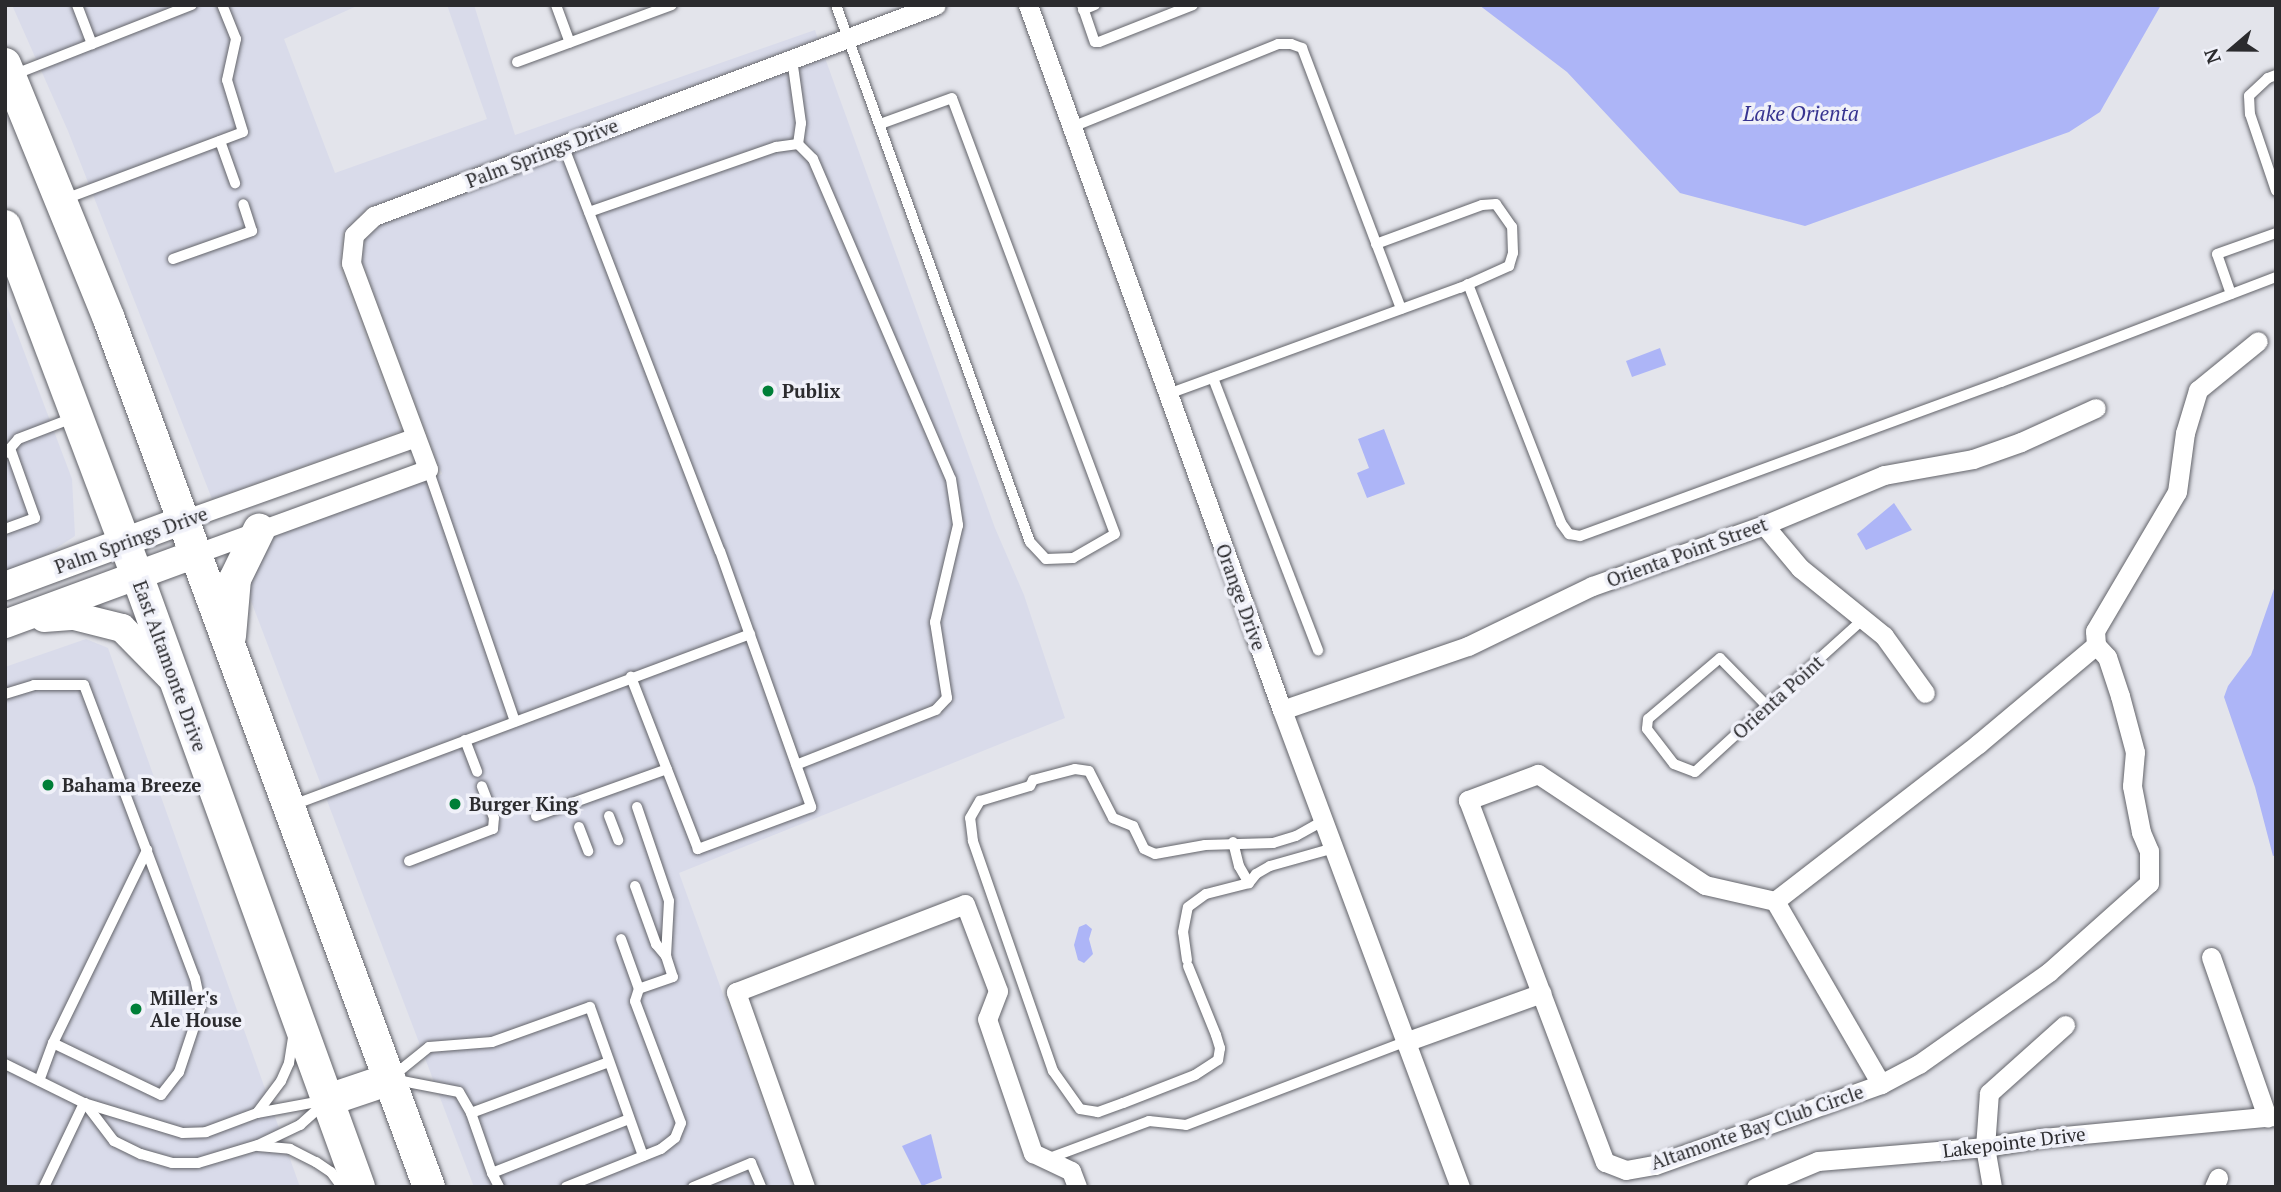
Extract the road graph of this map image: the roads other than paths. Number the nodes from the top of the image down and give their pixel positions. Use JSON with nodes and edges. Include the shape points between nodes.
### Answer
{"nodes":[{"id":1,"x":77,"y":5,"type":"edge"},
{"id":2,"x":191,"y":5,"type":"edge"},
{"id":3,"x":222,"y":5,"type":"edge"},
{"id":4,"x":556,"y":5,"type":"edge"},
{"id":5,"x":672,"y":5,"type":"edge"},
{"id":6,"x":836,"y":5,"type":"edge"},
{"id":7,"x":936,"y":5,"type":"edge"},
{"id":8,"x":1028,"y":5,"type":"edge"},
{"id":9,"x":1095,"y":5,"type":"edge"},
{"id":10,"x":1193,"y":5,"type":"edge"},
{"id":11,"x":1082,"y":8,"type":"edge"},
{"id":12,"x":848,"y":38,"type":"junction"},
{"id":13,"x":570,"y":43,"type":"junction"},
{"id":14,"x":92,"y":44,"type":"junction"},
{"id":15,"x":792,"y":59,"type":"junction"},
{"id":16,"x":517,"y":62,"type":"dead end"},
{"id":17,"x":8,"y":70,"type":"edge"},
{"id":18,"x":2276,"y":75,"type":"edge"},
{"id":19,"x":880,"y":124,"type":"junction"},
{"id":20,"x":1072,"y":127,"type":"junction"},
{"id":21,"x":220,"y":141,"type":"junction"},
{"id":22,"x":798,"y":144,"type":"junction"},
{"id":23,"x":563,"y":145,"type":"junction"},
{"id":24,"x":235,"y":183,"type":"dead end"},
{"id":25,"x":2276,"y":191,"type":"edge"},
{"id":26,"x":61,"y":200,"type":"junction"},
{"id":27,"x":243,"y":204,"type":"dead end"},
{"id":28,"x":589,"y":212,"type":"junction"},
{"id":29,"x":5,"y":226,"type":"edge"},
{"id":30,"x":2276,"y":233,"type":"edge"},
{"id":31,"x":1376,"y":244,"type":"junction"},
{"id":32,"x":173,"y":259,"type":"dead end"},
{"id":33,"x":2276,"y":277,"type":"edge"},
{"id":34,"x":1468,"y":284,"type":"junction"},
{"id":35,"x":2231,"y":294,"type":"junction"},
{"id":36,"x":1401,"y":309,"type":"junction"},
{"id":37,"x":2258,"y":341,"type":"dead end"},
{"id":38,"x":1213,"y":378,"type":"junction"},
{"id":39,"x":1168,"y":394,"type":"junction"},
{"id":40,"x":2096,"y":408,"type":"dead end"},
{"id":41,"x":77,"y":416,"type":"junction"},
{"id":42,"x":416,"y":437,"type":"junction"},
{"id":43,"x":7,"y":451,"type":"edge"},
{"id":44,"x":428,"y":469,"type":"junction"},
{"id":45,"x":183,"y":520,"type":"junction"},
{"id":46,"x":1764,"y":525,"type":"junction"},
{"id":47,"x":5,"y":529,"type":"edge"},
{"id":48,"x":259,"y":530,"type":"junction"},
{"id":49,"x":124,"y":542,"type":"junction"},
{"id":50,"x":195,"y":554,"type":"junction"},
{"id":51,"x":137,"y":575,"type":"junction"},
{"id":52,"x":5,"y":586,"type":"edge"},
{"id":53,"x":1861,"y":621,"type":"junction"},
{"id":54,"x":11,"y":622,"type":"edge"},
{"id":55,"x":750,"y":634,"type":"junction"},
{"id":56,"x":229,"y":644,"type":"junction"},
{"id":57,"x":2096,"y":645,"type":"junction"},
{"id":58,"x":1318,"y":650,"type":"dead end"},
{"id":59,"x":631,"y":677,"type":"junction"},
{"id":60,"x":176,"y":681,"type":"junction"},
{"id":61,"x":1925,"y":693,"type":"dead end"},
{"id":62,"x":5,"y":694,"type":"edge"},
{"id":63,"x":1767,"y":706,"type":"junction"},
{"id":64,"x":1282,"y":710,"type":"junction"},
{"id":65,"x":515,"y":721,"type":"junction"},
{"id":66,"x":465,"y":740,"type":"junction"},
{"id":67,"x":796,"y":765,"type":"junction"},
{"id":68,"x":667,"y":769,"type":"junction"},
{"id":69,"x":477,"y":772,"type":"dead end"},
{"id":70,"x":482,"y":786,"type":"dead end"},
{"id":71,"x":289,"y":807,"type":"junction"},
{"id":72,"x":637,"y":807,"type":"dead end"},
{"id":73,"x":536,"y":816,"type":"dead end"},
{"id":74,"x":609,"y":816,"type":"dead end"},
{"id":75,"x":1323,"y":821,"type":"junction"},
{"id":76,"x":579,"y":827,"type":"dead end"},
{"id":77,"x":618,"y":840,"type":"dead end"},
{"id":78,"x":1233,"y":842,"type":"junction"},
{"id":79,"x":1334,"y":848,"type":"junction"},
{"id":80,"x":147,"y":850,"type":"junction"},
{"id":81,"x":588,"y":851,"type":"dead end"},
{"id":82,"x":409,"y":861,"type":"dead end"},
{"id":83,"x":1249,"y":883,"type":"junction"},
{"id":84,"x":635,"y":886,"type":"dead end"},
{"id":85,"x":1775,"y":901,"type":"junction"},
{"id":86,"x":621,"y":939,"type":"dead end"},
{"id":87,"x":666,"y":956,"type":"junction"},
{"id":88,"x":2211,"y":957,"type":"dead end"},
{"id":89,"x":639,"y":989,"type":"junction"},
{"id":90,"x":1542,"y":993,"type":"junction"},
{"id":91,"x":297,"y":1015,"type":"junction"},
{"id":92,"x":2065,"y":1025,"type":"dead end"},
{"id":93,"x":1405,"y":1042,"type":"junction"},
{"id":94,"x":53,"y":1043,"type":"junction"},
{"id":95,"x":609,"y":1062,"type":"junction"},
{"id":96,"x":5,"y":1064,"type":"edge"},
{"id":97,"x":390,"y":1079,"type":"junction"},
{"id":98,"x":39,"y":1081,"type":"junction"},
{"id":99,"x":1881,"y":1084,"type":"junction"},
{"id":100,"x":328,"y":1100,"type":"junction"},
{"id":101,"x":84,"y":1103,"type":"junction"},
{"id":102,"x":257,"y":1113,"type":"junction"},
{"id":103,"x":471,"y":1113,"type":"junction"},
{"id":104,"x":2271,"y":1116,"type":"edge"},
{"id":105,"x":629,"y":1119,"type":"junction"},
{"id":106,"x":257,"y":1145,"type":"junction"},
{"id":107,"x":1985,"y":1147,"type":"junction"},
{"id":108,"x":643,"y":1156,"type":"junction"},
{"id":109,"x":1047,"y":1159,"type":"junction"},
{"id":110,"x":492,"y":1173,"type":"junction"},
{"id":111,"x":1074,"y":1179,"type":"edge"},
{"id":112,"x":44,"y":1187,"type":"edge"},
{"id":113,"x":342,"y":1187,"type":"edge"},
{"id":114,"x":359,"y":1187,"type":"edge"},
{"id":115,"x":429,"y":1187,"type":"edge"},
{"id":116,"x":499,"y":1187,"type":"edge"},
{"id":117,"x":566,"y":1187,"type":"edge"},
{"id":118,"x":693,"y":1187,"type":"edge"},
{"id":119,"x":761,"y":1187,"type":"edge"},
{"id":120,"x":805,"y":1187,"type":"edge"},
{"id":121,"x":1460,"y":1187,"type":"edge"},
{"id":122,"x":1756,"y":1187,"type":"edge"},
{"id":123,"x":1992,"y":1187,"type":"edge"}],
"edges":[{"from":1,"to":14,"type":"lane"},
{"from":2,"to":14,"type":"lane"},
{"from":3,"to":21,"type":"lane","via":[[236,39],[227,80],[243,132]]},
{"from":4,"to":13,"type":"lane"},
{"from":5,"to":13,"type":"lane"},
{"from":6,"to":12,"type":"lane"},
{"from":7,"to":12,"type":"street","name":"Palm Springs Drive"},
{"from":8,"to":20,"type":"street","name":"Orange Drive"},
{"from":9,"to":11,"type":"lane"},
{"from":10,"to":11,"type":"lane","via":[[1099,42],[1095,42]]},
{"from":12,"to":15,"type":"street","name":"Palm Springs Drive"},
{"from":12,"to":19,"type":"lane"},
{"from":13,"to":16,"type":"lane"},
{"from":14,"to":17,"type":"lane"},
{"from":15,"to":22,"type":"lane","via":[[802,123]]},
{"from":15,"to":23,"type":"street","name":"Palm Springs Drive"},
{"from":17,"to":26,"type":"main road"},
{"from":18,"to":25,"type":"lane","via":[[2249,96],[2250,114]]},
{"from":19,"to":19,"type":"lane","via":[[1030,542],[1046,559],[1073,558],[1115,534],[953,98]]},
{"from":20,"to":31,"type":"lane","via":[[1278,44],[1302,48]]},
{"from":20,"to":39,"type":"street","name":"Orange Drive"},
{"from":21,"to":24,"type":"lane"},
{"from":21,"to":26,"type":"lane"},
{"from":22,"to":28,"type":"lane","via":[[776,147]]},
{"from":22,"to":67,"type":"lane","via":[[813,159],[951,479],[958,525],[934,622],[947,698],[936,710]]},
{"from":23,"to":28,"type":"lane"},
{"from":23,"to":42,"type":"street","name":"Palm Springs Drive","via":[[373,216],[354,235],[351,263]]},
{"from":26,"to":45,"type":"main road"},
{"from":27,"to":32,"type":"lane","via":[[252,230]]},
{"from":28,"to":55,"type":"lane"},
{"from":29,"to":41,"type":"main road","name":"East Altamonte Drive"},
{"from":30,"to":35,"type":"lane","via":[[2217,254]]},
{"from":31,"to":34,"type":"lane","via":[[1496,204],[1512,227],[1509,266]]},
{"from":31,"to":36,"type":"lane"},
{"from":33,"to":35,"type":"lane"},
{"from":34,"to":35,"type":"lane","via":[[1561,523],[1569,534],[1580,536]]},
{"from":34,"to":36,"type":"lane"},
{"from":36,"to":38,"type":"lane"},
{"from":37,"to":57,"type":"street","via":[[2198,390],[2185,433],[2177,492],[2095,631]]},
{"from":38,"to":39,"type":"lane"},
{"from":38,"to":58,"type":"lane"},
{"from":39,"to":64,"type":"street","name":"Orange Drive"},
{"from":40,"to":46,"type":"street","name":"Orienta Point Street","via":[[1985,455],[1884,475]]},
{"from":41,"to":43,"type":"lane","via":[[18,439]]},
{"from":41,"to":49,"type":"main road","name":"East Altamonte Drive"},
{"from":42,"to":44,"type":"street","name":"Palm Springs Drive"},
{"from":42,"to":45,"type":"street","name":"Palm Springs Drive"},
{"from":43,"to":47,"type":"lane","via":[[35,518]]},
{"from":44,"to":48,"type":"street","name":"Palm Springs Drive"},
{"from":44,"to":65,"type":"lane"},
{"from":45,"to":49,"type":"main road","name":"Palm Springs Drive"},
{"from":45,"to":50,"type":"main road"},
{"from":46,"to":53,"type":"street","via":[[1800,568]]},
{"from":46,"to":64,"type":"street","name":"Orienta Point Street","via":[[1592,586],[1468,646]]},
{"from":48,"to":50,"type":"street","name":"Palm Springs Drive"},
{"from":48,"to":56,"type":"main road","via":[[235,579]]},
{"from":49,"to":51,"type":"main road","name":"East Altamonte Drive"},
{"from":49,"to":52,"type":"main road","name":"Palm Springs Drive"},
{"from":50,"to":51,"type":"main road","name":"Palm Springs Drive"},
{"from":50,"to":56,"type":"main road"},
{"from":51,"to":54,"type":"main road","name":"Palm Springs Drive"},
{"from":51,"to":60,"type":"main road","name":"East Altamonte Drive"},
{"from":53,"to":61,"type":"street","via":[[1884,636]]},
{"from":53,"to":63,"type":"lane","name":"Orienta Point"},
{"from":54,"to":60,"type":"main road","via":[[74,616],[122,628]]},
{"from":55,"to":59,"type":"lane"},
{"from":55,"to":67,"type":"lane"},
{"from":56,"to":71,"type":"main road"},
{"from":57,"to":85,"type":"street","via":[[1978,744]]},
{"from":57,"to":99,"type":"street","name":"Altamonte Bay Club Circle","via":[[2107,657],[2135,752],[2132,786],[2149,850],[2149,883],[2049,972],[1919,1064]]},
{"from":59,"to":65,"type":"lane"},
{"from":59,"to":68,"type":"lane"},
{"from":60,"to":91,"type":"main road","name":"East Altamonte Drive"},
{"from":62,"to":80,"type":"lane","via":[[34,685],[85,685]]},
{"from":63,"to":63,"type":"lane","name":"Orienta Point","via":[[1695,772],[1674,764],[1647,729],[1648,719],[1720,658]]},
{"from":64,"to":75,"type":"street","name":"Orange Drive"},
{"from":65,"to":66,"type":"lane"},
{"from":66,"to":69,"type":"lane"},
{"from":66,"to":71,"type":"lane"},
{"from":67,"to":68,"type":"lane","via":[[811,807],[698,849]]},
{"from":68,"to":73,"type":"lane"},
{"from":70,"to":82,"type":"lane","via":[[494,818],[493,830]]},
{"from":71,"to":97,"type":"main road"},
{"from":72,"to":87,"type":"lane","via":[[669,901]]},
{"from":74,"to":77,"type":"lane"},
{"from":75,"to":78,"type":"lane","via":[[1273,843]]},
{"from":75,"to":79,"type":"street","name":"Orange Drive"},
{"from":76,"to":81,"type":"lane"},
{"from":78,"to":83,"type":"lane"},
{"from":78,"to":83,"type":"lane","via":[[1155,854],[1144,849],[1133,826],[1113,818],[1088,771],[1075,769],[980,801],[970,818],[973,841],[1053,1071],[1080,1109],[1098,1112],[1195,1076],[1218,1060],[1220,1048],[1187,963],[1183,932],[1188,907],[1206,894]]},
{"from":79,"to":83,"type":"lane","via":[[1269,866]]},
{"from":79,"to":93,"type":"street","name":"Orange Drive"},
{"from":80,"to":94,"type":"lane"},
{"from":80,"to":94,"type":"lane","via":[[201,1006],[179,1072],[161,1096]]},
{"from":84,"to":87,"type":"lane","via":[[656,944]]},
{"from":85,"to":90,"type":"street","name":"Altamonte Bay Club Circle","via":[[1705,885],[1538,774],[1468,800]]},
{"from":85,"to":99,"type":"street","name":"Altamonte Bay Club Circle"},
{"from":86,"to":89,"type":"lane"},
{"from":87,"to":89,"type":"lane","via":[[673,977]]},
{"from":88,"to":104,"type":"street"},
{"from":89,"to":108,"type":"lane","via":[[635,1000],[681,1123],[675,1138]]},
{"from":90,"to":93,"type":"street"},
{"from":90,"to":99,"type":"street","name":"Altamonte Bay Club Circle","via":[[1605,1161],[1626,1170],[1655,1165]]},
{"from":91,"to":100,"type":"main road","name":"East Altamonte Drive"},
{"from":91,"to":102,"type":"lane","via":[[289,1063]]},
{"from":92,"to":107,"type":"street","via":[[1989,1093]]},
{"from":93,"to":109,"type":"lane","via":[[1186,1125],[1149,1121]]},
{"from":93,"to":121,"type":"street","name":"Orange Drive"},
{"from":94,"to":98,"type":"lane"},
{"from":95,"to":97,"type":"lane","via":[[590,1007],[492,1042],[429,1047]]},
{"from":95,"to":103,"type":"lane"},
{"from":95,"to":105,"type":"lane"},
{"from":96,"to":98,"type":"lane"},
{"from":97,"to":100,"type":"main road"},
{"from":97,"to":103,"type":"lane","via":[[458,1092]]},
{"from":97,"to":115,"type":"main road"},
{"from":98,"to":101,"type":"lane"},
{"from":100,"to":102,"type":"lane"},
{"from":100,"to":106,"type":"lane","via":[[300,1125]]},
{"from":100,"to":114,"type":"main road","name":"East Altamonte Drive"},
{"from":101,"to":102,"type":"lane","via":[[183,1133],[206,1132]]},
{"from":101,"to":106,"type":"lane","via":[[114,1141],[172,1163],[198,1163]]},
{"from":101,"to":112,"type":"lane"},
{"from":103,"to":110,"type":"lane"},
{"from":104,"to":107,"type":"street","name":"Lakepointe Drive"},
{"from":105,"to":108,"type":"lane"},
{"from":105,"to":110,"type":"lane"},
{"from":106,"to":113,"type":"lane","via":[[290,1149],[331,1172]]},
{"from":107,"to":122,"type":"street","name":"Lakepointe Drive","via":[[1818,1161]]},
{"from":107,"to":123,"type":"street"},
{"from":108,"to":117,"type":"lane"},
{"from":109,"to":111,"type":"street"},
{"from":109,"to":120,"type":"street","via":[[1033,1153],[988,1018],[998,990],[965,904],[736,992]]},
{"from":110,"to":116,"type":"lane"},
{"from":118,"to":119,"type":"lane","via":[[751,1163]]}]}
